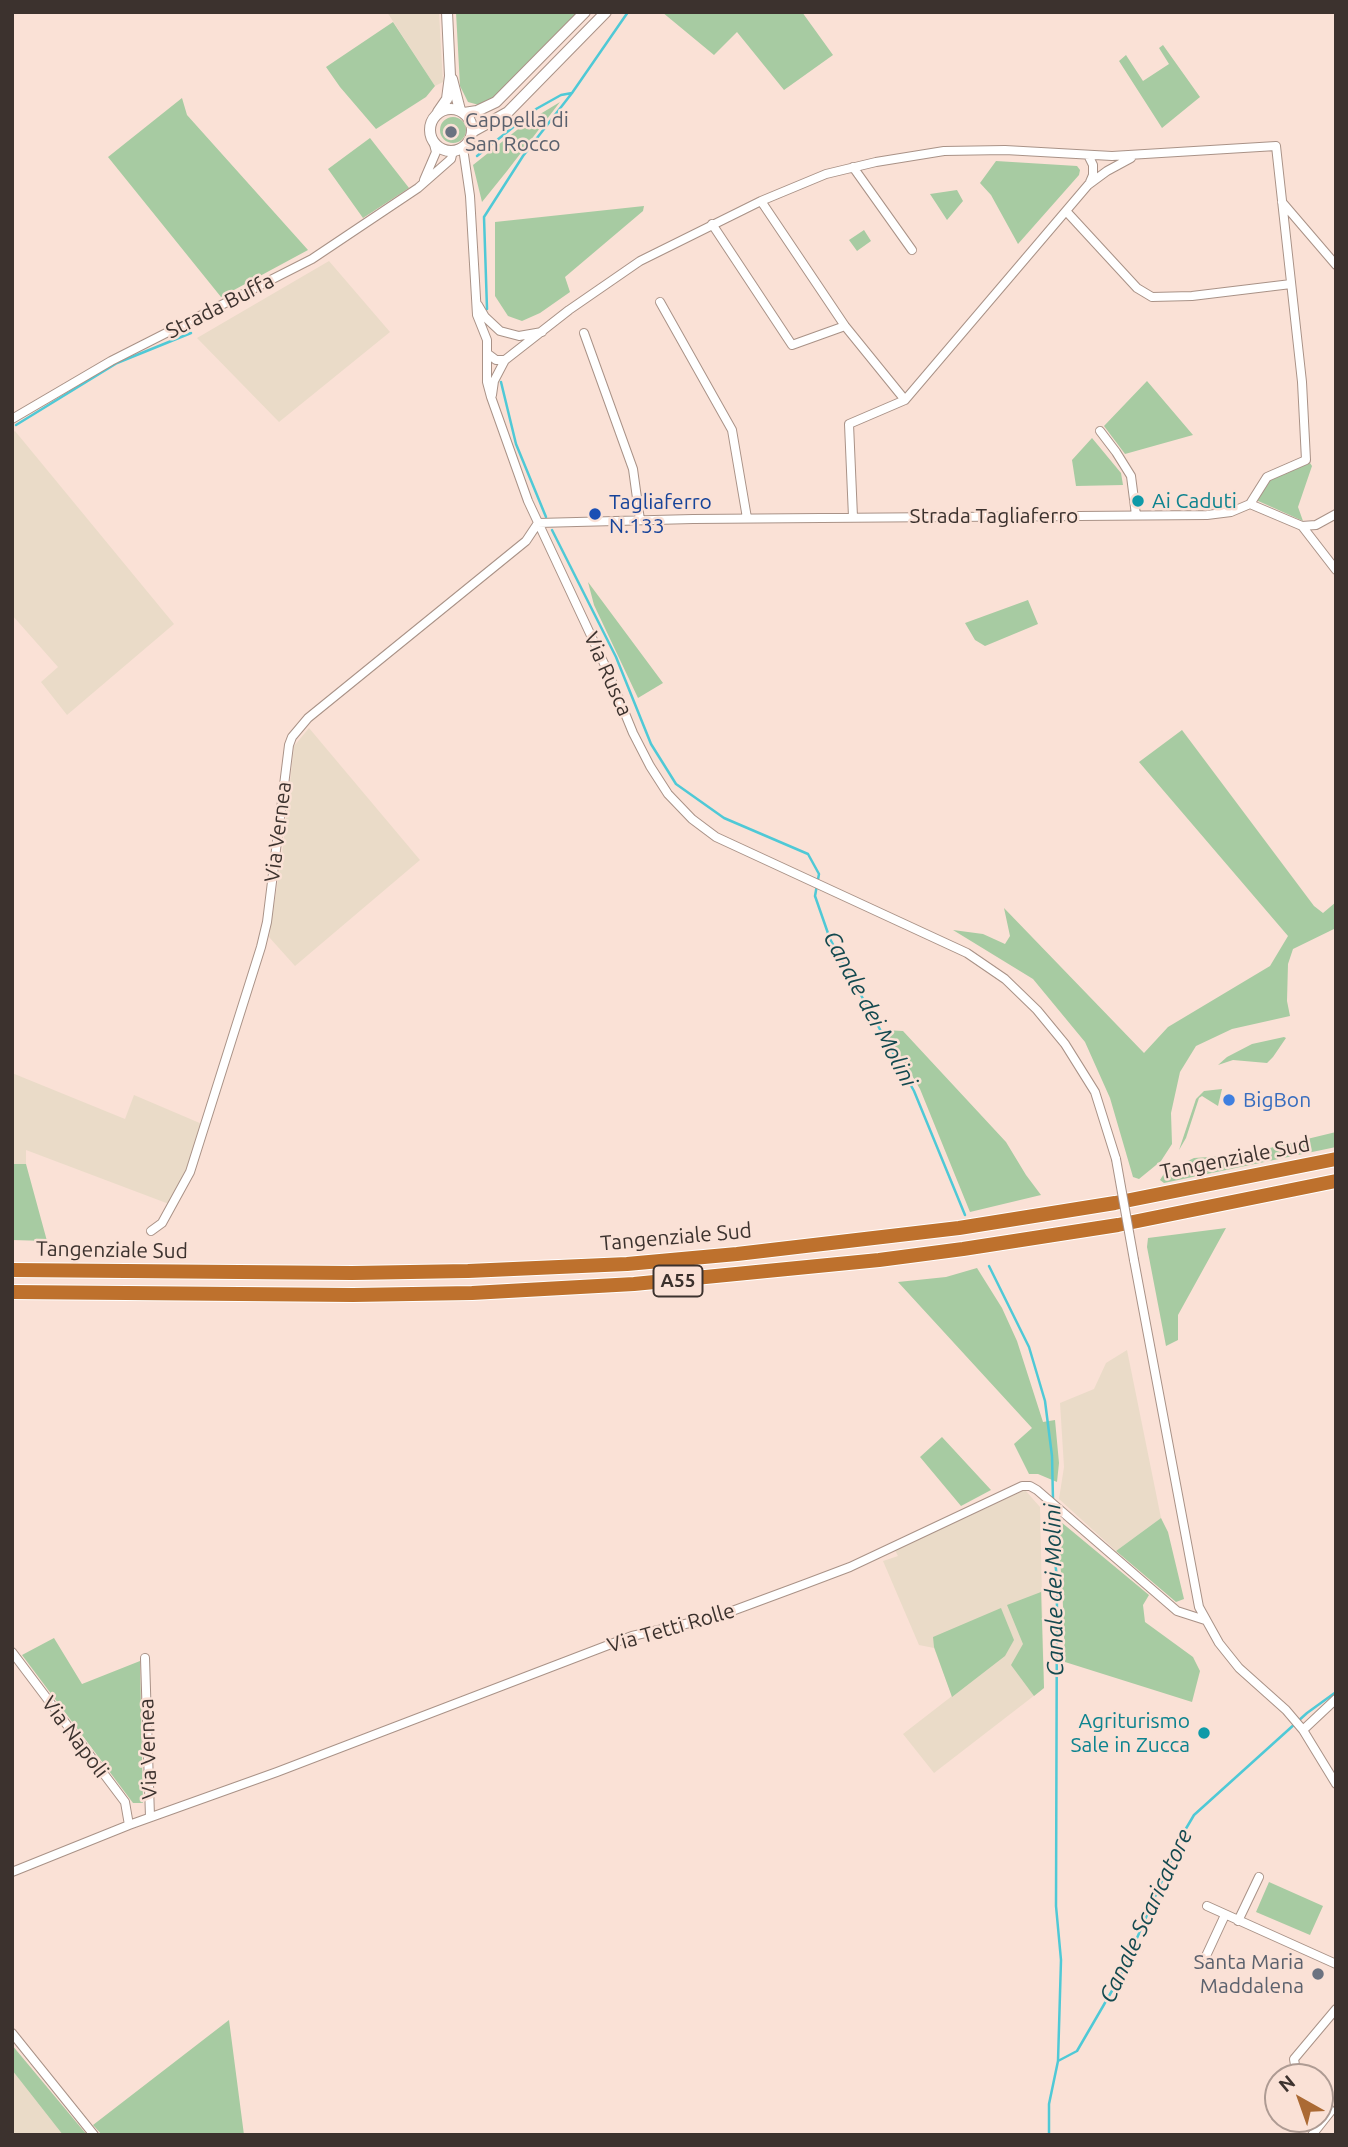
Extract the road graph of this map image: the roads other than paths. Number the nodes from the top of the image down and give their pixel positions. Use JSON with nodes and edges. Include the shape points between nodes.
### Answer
{"nodes":[{"id":1,"x":447,"y":12,"type":"edge"},
{"id":2,"x":585,"y":12,"type":"edge"},
{"id":3,"x":606,"y":12,"type":"edge"},
{"id":4,"x":450,"y":76,"type":"junction"},
{"id":5,"x":438,"y":112,"type":"junction"},
{"id":6,"x":462,"y":112,"type":"junction"},
{"id":7,"x":472,"y":132,"type":"junction"},
{"id":8,"x":434,"y":144,"type":"junction"},
{"id":9,"x":458,"y":150,"type":"junction"},
{"id":10,"x":1088,"y":155,"type":"junction"},
{"id":11,"x":1140,"y":155,"type":"junction"},
{"id":12,"x":1107,"y":156,"type":"junction"},
{"id":13,"x":853,"y":167,"type":"junction"},
{"id":14,"x":1093,"y":170,"type":"junction"},
{"id":15,"x":1107,"y":171,"type":"junction"},
{"id":16,"x":422,"y":184,"type":"junction"},
{"id":17,"x":1088,"y":185,"type":"junction"},
{"id":18,"x":761,"y":201,"type":"junction"},
{"id":19,"x":1282,"y":202,"type":"junction"},
{"id":20,"x":1066,"y":211,"type":"junction"},
{"id":21,"x":712,"y":224,"type":"junction"},
{"id":22,"x":912,"y":250,"type":"dead end"},
{"id":23,"x":1336,"y":265,"type":"edge"},
{"id":24,"x":1290,"y":284,"type":"junction"},
{"id":25,"x":660,"y":302,"type":"dead end"},
{"id":26,"x":477,"y":303,"type":"junction"},
{"id":27,"x":845,"y":326,"type":"junction"},
{"id":28,"x":545,"y":331,"type":"junction"},
{"id":29,"x":504,"y":333,"type":"junction"},
{"id":30,"x":584,"y":333,"type":"dead end"},
{"id":31,"x":487,"y":340,"type":"junction"},
{"id":32,"x":488,"y":354,"type":"junction"},
{"id":33,"x":508,"y":358,"type":"junction"},
{"id":34,"x":491,"y":397,"type":"junction"},
{"id":35,"x":905,"y":400,"type":"junction"},
{"id":36,"x":12,"y":419,"type":"edge"},
{"id":37,"x":1100,"y":432,"type":"dead end"},
{"id":38,"x":1250,"y":504,"type":"junction"},
{"id":39,"x":1336,"y":514,"type":"edge"},
{"id":40,"x":1136,"y":515,"type":"junction"},
{"id":41,"x":853,"y":517,"type":"junction"},
{"id":42,"x":747,"y":518,"type":"junction"},
{"id":43,"x":640,"y":520,"type":"junction"},
{"id":44,"x":538,"y":523,"type":"junction"},
{"id":45,"x":1302,"y":526,"type":"junction"},
{"id":46,"x":1336,"y":570,"type":"edge"},
{"id":47,"x":1336,"y":1159,"type":"edge"},
{"id":48,"x":1336,"y":1181,"type":"edge"},
{"id":49,"x":151,"y":1231,"type":"dead end"},
{"id":50,"x":12,"y":1270,"type":"edge"},
{"id":51,"x":12,"y":1292,"type":"edge"},
{"id":52,"x":1205,"y":1620,"type":"junction"},
{"id":53,"x":12,"y":1652,"type":"edge"},
{"id":54,"x":145,"y":1658,"type":"dead end"},
{"id":55,"x":1336,"y":1699,"type":"edge"},
{"id":56,"x":1301,"y":1728,"type":"junction"},
{"id":57,"x":1336,"y":1784,"type":"edge"},
{"id":58,"x":150,"y":1817,"type":"junction"},
{"id":59,"x":129,"y":1825,"type":"junction"},
{"id":60,"x":12,"y":1872,"type":"edge"},
{"id":61,"x":1259,"y":1877,"type":"dead end"},
{"id":62,"x":1207,"y":1906,"type":"dead end"},
{"id":63,"x":1225,"y":1914,"type":"junction"},
{"id":64,"x":1238,"y":1921,"type":"junction"},
{"id":65,"x":1206,"y":1956,"type":"dead end"},
{"id":66,"x":1336,"y":1964,"type":"edge"},
{"id":67,"x":1336,"y":2009,"type":"edge"},
{"id":68,"x":12,"y":2033,"type":"edge"},
{"id":69,"x":1295,"y":2063,"type":"edge"},
{"id":70,"x":94,"y":2135,"type":"edge"}],
"edges":[{"from":1,"to":4,"type":"street"},
{"from":2,"to":6,"type":"street","via":[[496,102]]},
{"from":3,"to":7,"type":"street","via":[[508,112]]},
{"from":4,"to":5,"type":"street","via":[[447,99]]},
{"from":4,"to":6,"type":"street"},
{"from":5,"to":6,"type":"street","via":[[449,108]]},
{"from":5,"to":8,"type":"street","via":[[429,131]]},
{"from":6,"to":7,"type":"street","via":[[469,118]]},
{"from":7,"to":9,"type":"street"},
{"from":8,"to":9,"type":"street","via":[[446,151]]},
{"from":8,"to":16,"type":"street","via":[[436,152]]},
{"from":9,"to":16,"type":"street","name":"Strada Buffa"},
{"from":9,"to":26,"type":"street","via":[[470,196]]},
{"from":10,"to":12,"type":"street"},
{"from":10,"to":13,"type":"street","via":[[944,151]]},
{"from":10,"to":14,"type":"street"},
{"from":11,"to":12,"type":"street"},
{"from":11,"to":15,"type":"street"},
{"from":11,"to":19,"type":"street","via":[[1276,146]]},
{"from":12,"to":14,"type":"street"},
{"from":12,"to":15,"type":"street"},
{"from":13,"to":18,"type":"street"},
{"from":13,"to":22,"type":"street"},
{"from":14,"to":17,"type":"street"},
{"from":15,"to":17,"type":"street"},
{"from":16,"to":36,"type":"street","name":"Strada Buffa","via":[[312,259],[111,361]]},
{"from":17,"to":20,"type":"street"},
{"from":18,"to":21,"type":"street"},
{"from":18,"to":27,"type":"street"},
{"from":19,"to":23,"type":"street"},
{"from":19,"to":24,"type":"street"},
{"from":20,"to":24,"type":"street","via":[[1137,288],[1153,297]]},
{"from":20,"to":35,"type":"street"},
{"from":21,"to":27,"type":"street","via":[[792,345]]},
{"from":21,"to":28,"type":"street","via":[[640,261]]},
{"from":24,"to":38,"type":"street","via":[[1306,460],[1266,477]]},
{"from":25,"to":42,"type":"street","via":[[732,430]]},
{"from":26,"to":29,"type":"street"},
{"from":26,"to":31,"type":"street"},
{"from":27,"to":35,"type":"street"},
{"from":28,"to":29,"type":"street","via":[[519,336]]},
{"from":28,"to":33,"type":"street"},
{"from":29,"to":31,"type":"street"},
{"from":29,"to":33,"type":"street","via":[[515,344]]},
{"from":30,"to":43,"type":"street","via":[[633,469]]},
{"from":31,"to":32,"type":"street"},
{"from":32,"to":33,"type":"street","via":[[496,360]]},
{"from":32,"to":34,"type":"street","name":"Via Rusca"},
{"from":33,"to":34,"type":"street","via":[[494,381]]},
{"from":34,"to":44,"type":"street","name":"Via Rusca"},
{"from":35,"to":41,"type":"street","via":[[849,424]]},
{"from":37,"to":40,"type":"street","via":[[1131,476]]},
{"from":38,"to":40,"type":"street","name":"Strada Tagliaferro","via":[[1207,515]]},
{"from":38,"to":45,"type":"street"},
{"from":39,"to":45,"type":"street","via":[[1316,525]]},
{"from":40,"to":41,"type":"street","name":"Strada Tagliaferro"},
{"from":41,"to":42,"type":"street","name":"Strada Tagliaferro"},
{"from":42,"to":43,"type":"street","name":"Strada Tagliaferro"},
{"from":43,"to":44,"type":"street","name":"Strada Tagliaferro"},
{"from":44,"to":49,"type":"street","name":"Via Vernea","via":[[526,541],[309,718],[292,737],[261,947],[190,1172],[162,1223]]},
{"from":44,"to":52,"type":"street","name":"Via Rusca","bridge":true,"via":[[633,733],[668,794],[692,819],[716,837],[967,953],[1004,979],[1044,1018],[1095,1091],[1116,1159],[1195,1595]]},
{"from":45,"to":46,"type":"street"},
{"from":47,"to":50,"type":"highway","name":"Tangenziale Sud","number":"A55","via":[[1115,1203],[958,1228],[737,1254],[468,1271]]},
{"from":48,"to":51,"type":"highway","name":"Tangenziale Sud","number":"A55","via":[[1118,1225],[963,1249],[661,1282],[366,1295]]},
{"from":52,"to":56,"type":"street","name":"Via Rusca","via":[[1239,1668]]},
{"from":52,"to":58,"type":"street","name":"Via Tetti Rolle","via":[[1177,1611],[1043,1496],[1022,1486],[806,1584],[716,1616],[632,1636]]},
{"from":53,"to":59,"type":"street","name":"Via Napoli","via":[[125,1802]]},
{"from":54,"to":58,"type":"street","name":"Via Vernea"},
{"from":55,"to":56,"type":"street"},
{"from":56,"to":57,"type":"street","name":"Via Rusca"},
{"from":58,"to":59,"type":"street","name":"Via Vernea"},
{"from":59,"to":60,"type":"street","name":"Via Vernea"},
{"from":61,"to":64,"type":"street"},
{"from":62,"to":63,"type":"street"},
{"from":63,"to":64,"type":"street"},
{"from":63,"to":65,"type":"street"},
{"from":64,"to":66,"type":"street"},
{"from":67,"to":69,"type":"street"},
{"from":68,"to":70,"type":"street"}]}
